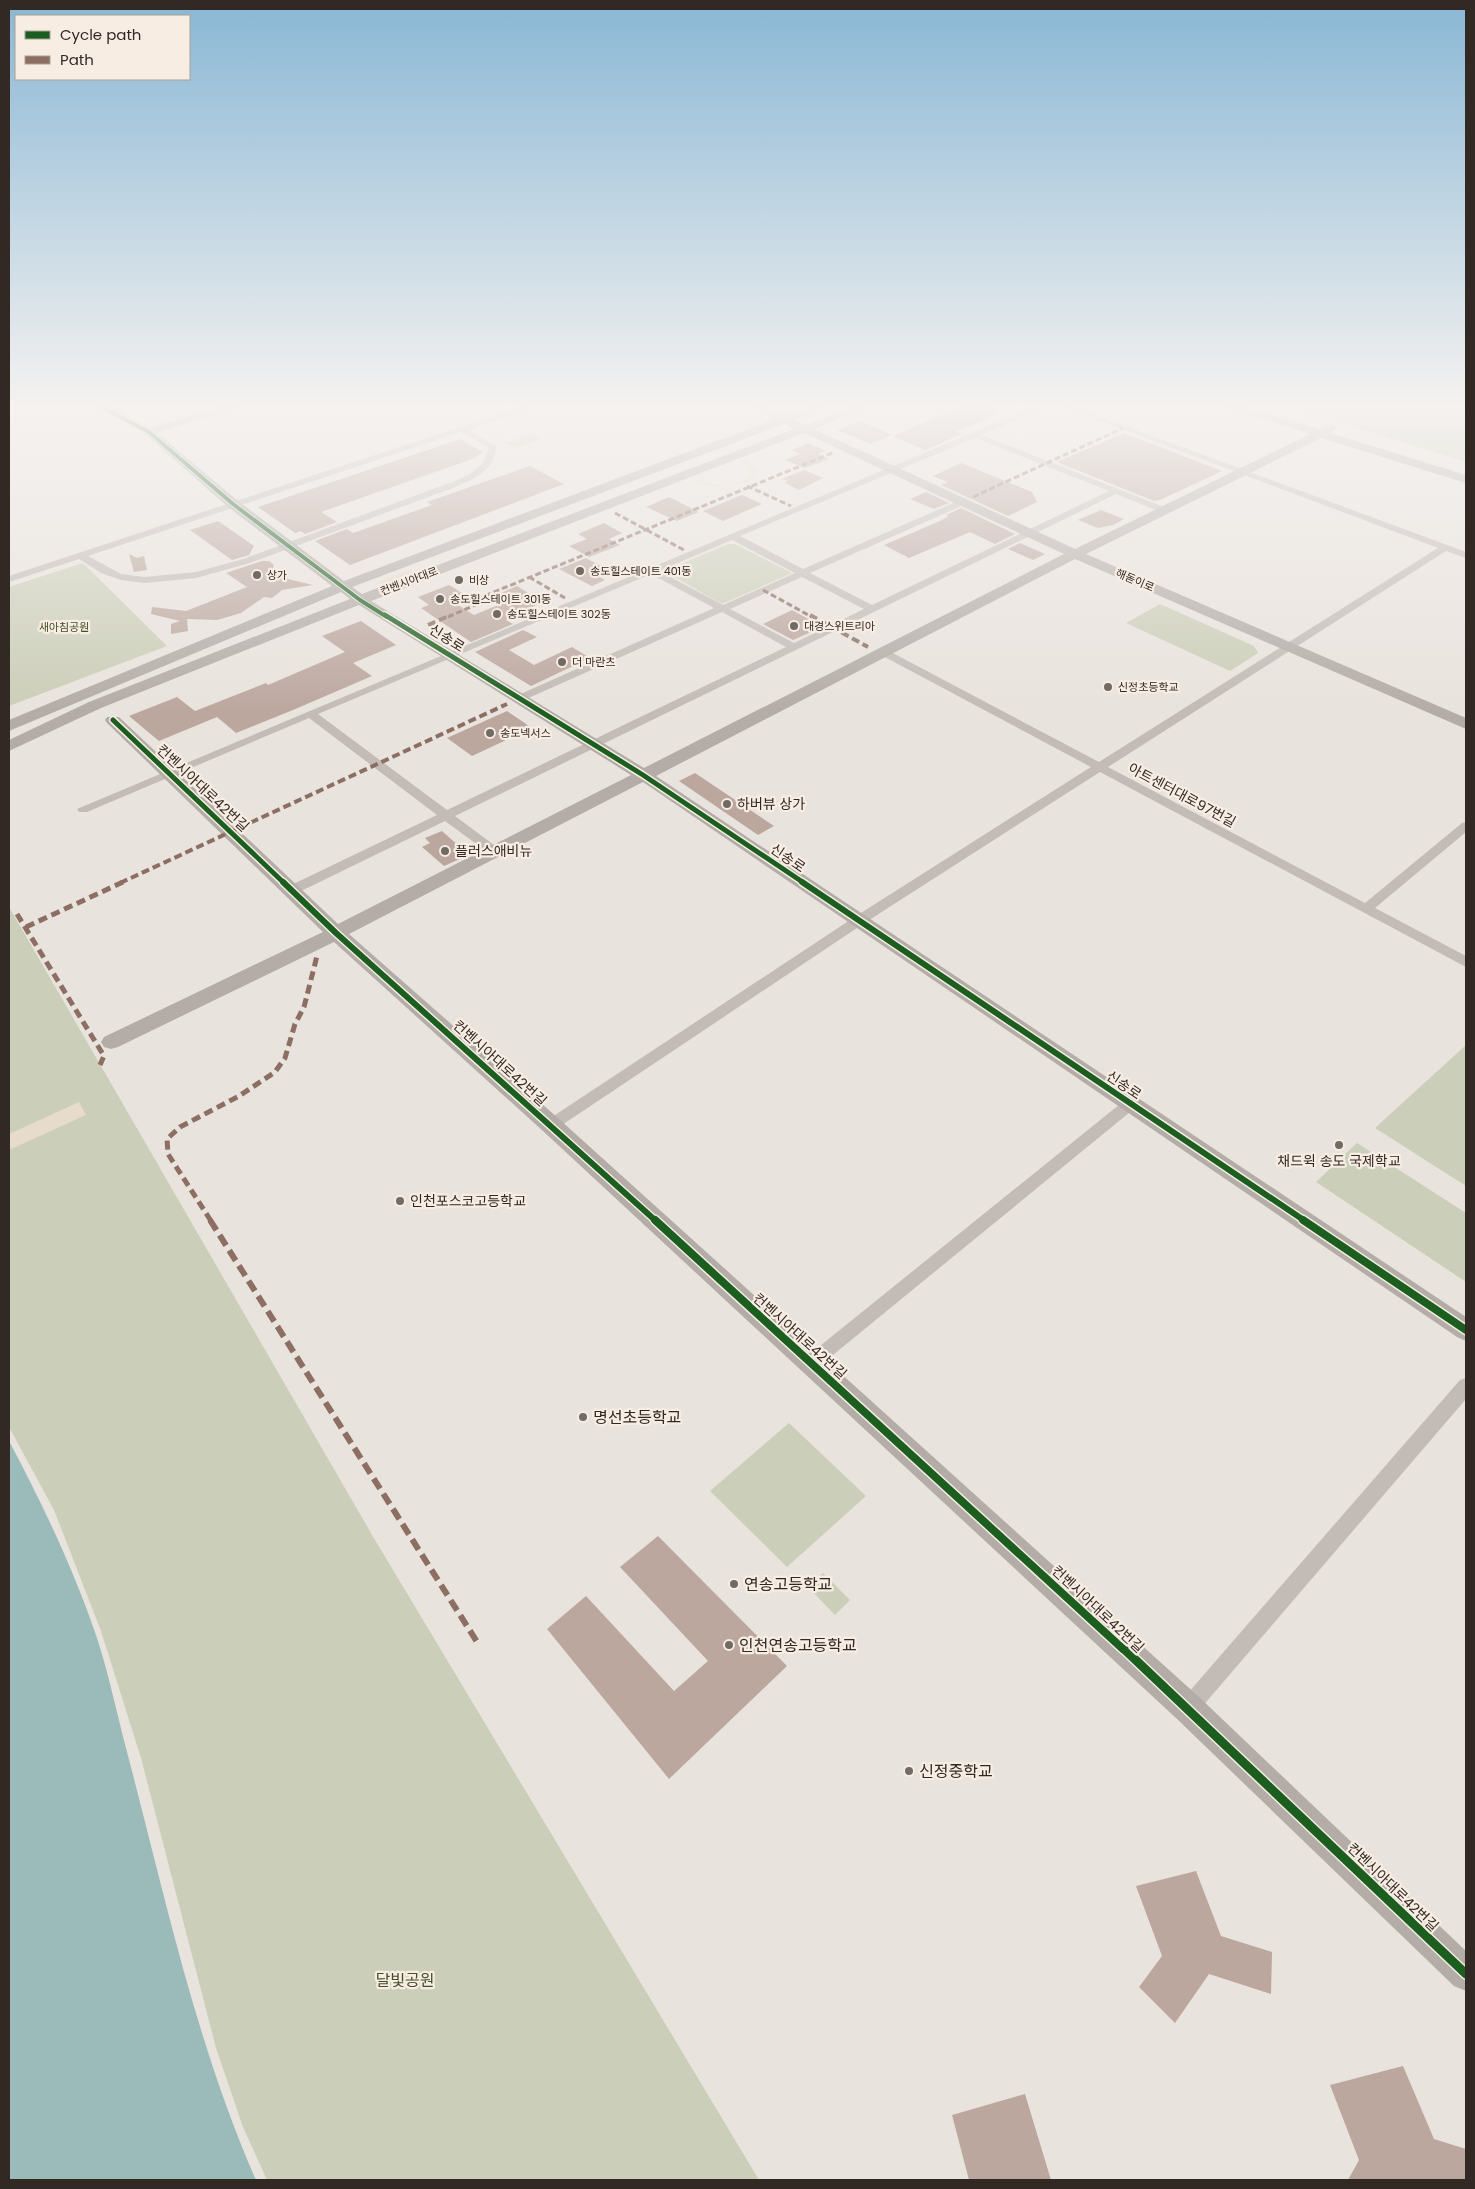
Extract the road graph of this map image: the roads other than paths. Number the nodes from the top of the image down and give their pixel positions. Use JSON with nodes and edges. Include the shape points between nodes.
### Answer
{"nodes":[{"id":1,"x":224,"y":507,"type":"edge"},
{"id":2,"x":237,"y":507,"type":"edge"},
{"id":3,"x":393,"y":507,"type":"edge"},
{"id":4,"x":553,"y":507,"type":"edge"},
{"id":5,"x":602,"y":507,"type":"edge"},
{"id":6,"x":799,"y":507,"type":"edge"},
{"id":7,"x":951,"y":507,"type":"edge"},
{"id":8,"x":974,"y":507,"type":"edge"},
{"id":9,"x":1084,"y":507,"type":"edge"},
{"id":10,"x":1156,"y":507,"type":"edge"},
{"id":11,"x":1173,"y":507,"type":"edge"},
{"id":12,"x":1337,"y":507,"type":"edge"},
{"id":13,"x":1166,"y":511,"type":"junction"},
{"id":14,"x":1031,"y":534,"type":"junction"},
{"id":15,"x":732,"y":536,"type":"junction"},
{"id":16,"x":288,"y":546,"type":"junction"},
{"id":17,"x":1446,"y":547,"type":"junction"},
{"id":18,"x":1075,"y":554,"type":"junction"},
{"id":19,"x":1466,"y":555,"type":"edge"},
{"id":20,"x":81,"y":556,"type":"junction"},
{"id":21,"x":650,"y":570,"type":"junction"},
{"id":22,"x":802,"y":573,"type":"junction"},
{"id":23,"x":9,"y":579,"type":"edge"},
{"id":24,"x":344,"y":586,"type":"junction"},
{"id":25,"x":360,"y":600,"type":"junction"},
{"id":26,"x":723,"y":608,"type":"junction"},
{"id":27,"x":872,"y":610,"type":"junction"},
{"id":28,"x":208,"y":642,"type":"junction"},
{"id":29,"x":793,"y":646,"type":"junction"},
{"id":30,"x":1288,"y":647,"type":"junction"},
{"id":31,"x":885,"y":653,"type":"junction"},
{"id":32,"x":450,"y":654,"type":"junction"},
{"id":33,"x":139,"y":688,"type":"junction"},
{"id":34,"x":520,"y":698,"type":"junction"},
{"id":35,"x":310,"y":714,"type":"junction"},
{"id":36,"x":9,"y":718,"type":"edge"},
{"id":37,"x":66,"y":718,"type":"junction"},
{"id":38,"x":113,"y":720,"type":"junction"},
{"id":39,"x":1466,"y":724,"type":"edge"},
{"id":40,"x":9,"y":726,"type":"edge"},
{"id":41,"x":9,"y":740,"type":"edge"},
{"id":42,"x":595,"y":744,"type":"junction"},
{"id":43,"x":9,"y":747,"type":"edge"},
{"id":44,"x":1100,"y":768,"type":"junction"},
{"id":45,"x":167,"y":774,"type":"junction"},
{"id":46,"x":643,"y":775,"type":"junction"},
{"id":47,"x":83,"y":809,"type":"dead end"},
{"id":48,"x":448,"y":816,"type":"junction"},
{"id":49,"x":1466,"y":826,"type":"edge"},
{"id":50,"x":494,"y":851,"type":"junction"},
{"id":51,"x":292,"y":890,"type":"junction"},
{"id":52,"x":1365,"y":909,"type":"junction"},
{"id":53,"x":858,"y":921,"type":"junction"},
{"id":54,"x":336,"y":933,"type":"junction"},
{"id":55,"x":1466,"y":962,"type":"edge"},
{"id":56,"x":111,"y":1042,"type":"dead end"},
{"id":57,"x":1130,"y":1104,"type":"junction"},
{"id":58,"x":551,"y":1125,"type":"junction"},
{"id":59,"x":1466,"y":1330,"type":"edge"},
{"id":60,"x":811,"y":1363,"type":"junction"},
{"id":61,"x":1466,"y":1386,"type":"edge"},
{"id":62,"x":1188,"y":1708,"type":"junction"},
{"id":63,"x":1466,"y":1974,"type":"edge"}],
"edges":[{"from":1,"to":20,"type":"street"},
{"from":2,"to":16,"type":"street","name":"신송로"},
{"from":3,"to":16,"type":"street"},
{"from":4,"to":24,"type":"street","name":"컨벤시아대로"},
{"from":5,"to":25,"type":"street","name":"컨벤시아대로"},
{"from":6,"to":15,"type":"street"},
{"from":7,"to":22,"type":"street"},
{"from":8,"to":14,"type":"street","name":"해돋이로"},
{"from":9,"to":14,"type":"street"},
{"from":10,"to":13,"type":"street"},
{"from":11,"to":13,"type":"street"},
{"from":12,"to":17,"type":"street"},
{"from":13,"to":18,"type":"street"},
{"from":14,"to":18,"type":"street","name":"해돋이로"},
{"from":14,"to":27,"type":"street"},
{"from":15,"to":21,"type":"street"},
{"from":15,"to":22,"type":"street"},
{"from":16,"to":20,"type":"street","via":[[201,575],[160,580],[119,577]]},
{"from":16,"to":24,"type":"street","name":"신송로"},
{"from":17,"to":19,"type":"street"},
{"from":17,"to":30,"type":"street"},
{"from":18,"to":30,"type":"street","name":"해돋이로"},
{"from":18,"to":31,"type":"street"},
{"from":20,"to":23,"type":"street"},
{"from":21,"to":26,"type":"street"},
{"from":21,"to":32,"type":"street"},
{"from":22,"to":26,"type":"street"},
{"from":22,"to":27,"type":"street"},
{"from":24,"to":25,"type":"street","name":"신송로"},
{"from":24,"to":28,"type":"street","name":"컨벤시아대로"},
{"from":25,"to":32,"type":"street","name":"신송로"},
{"from":25,"to":33,"type":"street","name":"컨벤시아대로"},
{"from":26,"to":29,"type":"street"},
{"from":26,"to":34,"type":"street"},
{"from":27,"to":29,"type":"street"},
{"from":28,"to":36,"type":"street","name":"컨벤시아대로"},
{"from":28,"to":40,"type":"street","name":"컨벤시아대로"},
{"from":29,"to":42,"type":"street"},
{"from":30,"to":39,"type":"street","name":"해돋이로"},
{"from":30,"to":44,"type":"street"},
{"from":31,"to":44,"type":"street","name":"아트센터대로97번길"},
{"from":31,"to":46,"type":"street"},
{"from":32,"to":34,"type":"street","name":"신송로"},
{"from":32,"to":35,"type":"street"},
{"from":33,"to":37,"type":"street","name":"컨벤시아대로"},
{"from":33,"to":38,"type":"street","via":[[113,712]]},
{"from":34,"to":42,"type":"street","name":"신송로"},
{"from":35,"to":45,"type":"street"},
{"from":35,"to":48,"type":"street"},
{"from":37,"to":41,"type":"street","name":"컨벤시아대로"},
{"from":37,"to":43,"type":"street","name":"컨벤시아대로"},
{"from":38,"to":43,"type":"street","via":[[101,717],[81,719]]},
{"from":38,"to":45,"type":"street","name":"컨벤시아대로42번길"},
{"from":42,"to":46,"type":"street","name":"신송로"},
{"from":42,"to":48,"type":"street"},
{"from":44,"to":52,"type":"street","name":"아트센터대로97번길"},
{"from":44,"to":53,"type":"street"},
{"from":45,"to":47,"type":"street"},
{"from":45,"to":51,"type":"street","name":"컨벤시아대로42번길"},
{"from":46,"to":50,"type":"street"},
{"from":46,"to":53,"type":"street","name":"신송로"},
{"from":48,"to":50,"type":"street"},
{"from":48,"to":51,"type":"street"},
{"from":49,"to":52,"type":"street"},
{"from":50,"to":54,"type":"street"},
{"from":51,"to":54,"type":"street","name":"컨벤시아대로42번길"},
{"from":52,"to":55,"type":"street","name":"아트센터대로97번길"},
{"from":53,"to":57,"type":"street","name":"신송로"},
{"from":53,"to":58,"type":"street"},
{"from":54,"to":56,"type":"street"},
{"from":54,"to":58,"type":"street","name":"컨벤시아대로42번길"},
{"from":57,"to":59,"type":"street","name":"신송로"},
{"from":57,"to":60,"type":"street"},
{"from":58,"to":60,"type":"street","name":"컨벤시아대로42번길"},
{"from":60,"to":62,"type":"street","name":"컨벤시아대로42번길"},
{"from":61,"to":62,"type":"street"},
{"from":62,"to":63,"type":"street","name":"컨벤시아대로42번길"}]}
